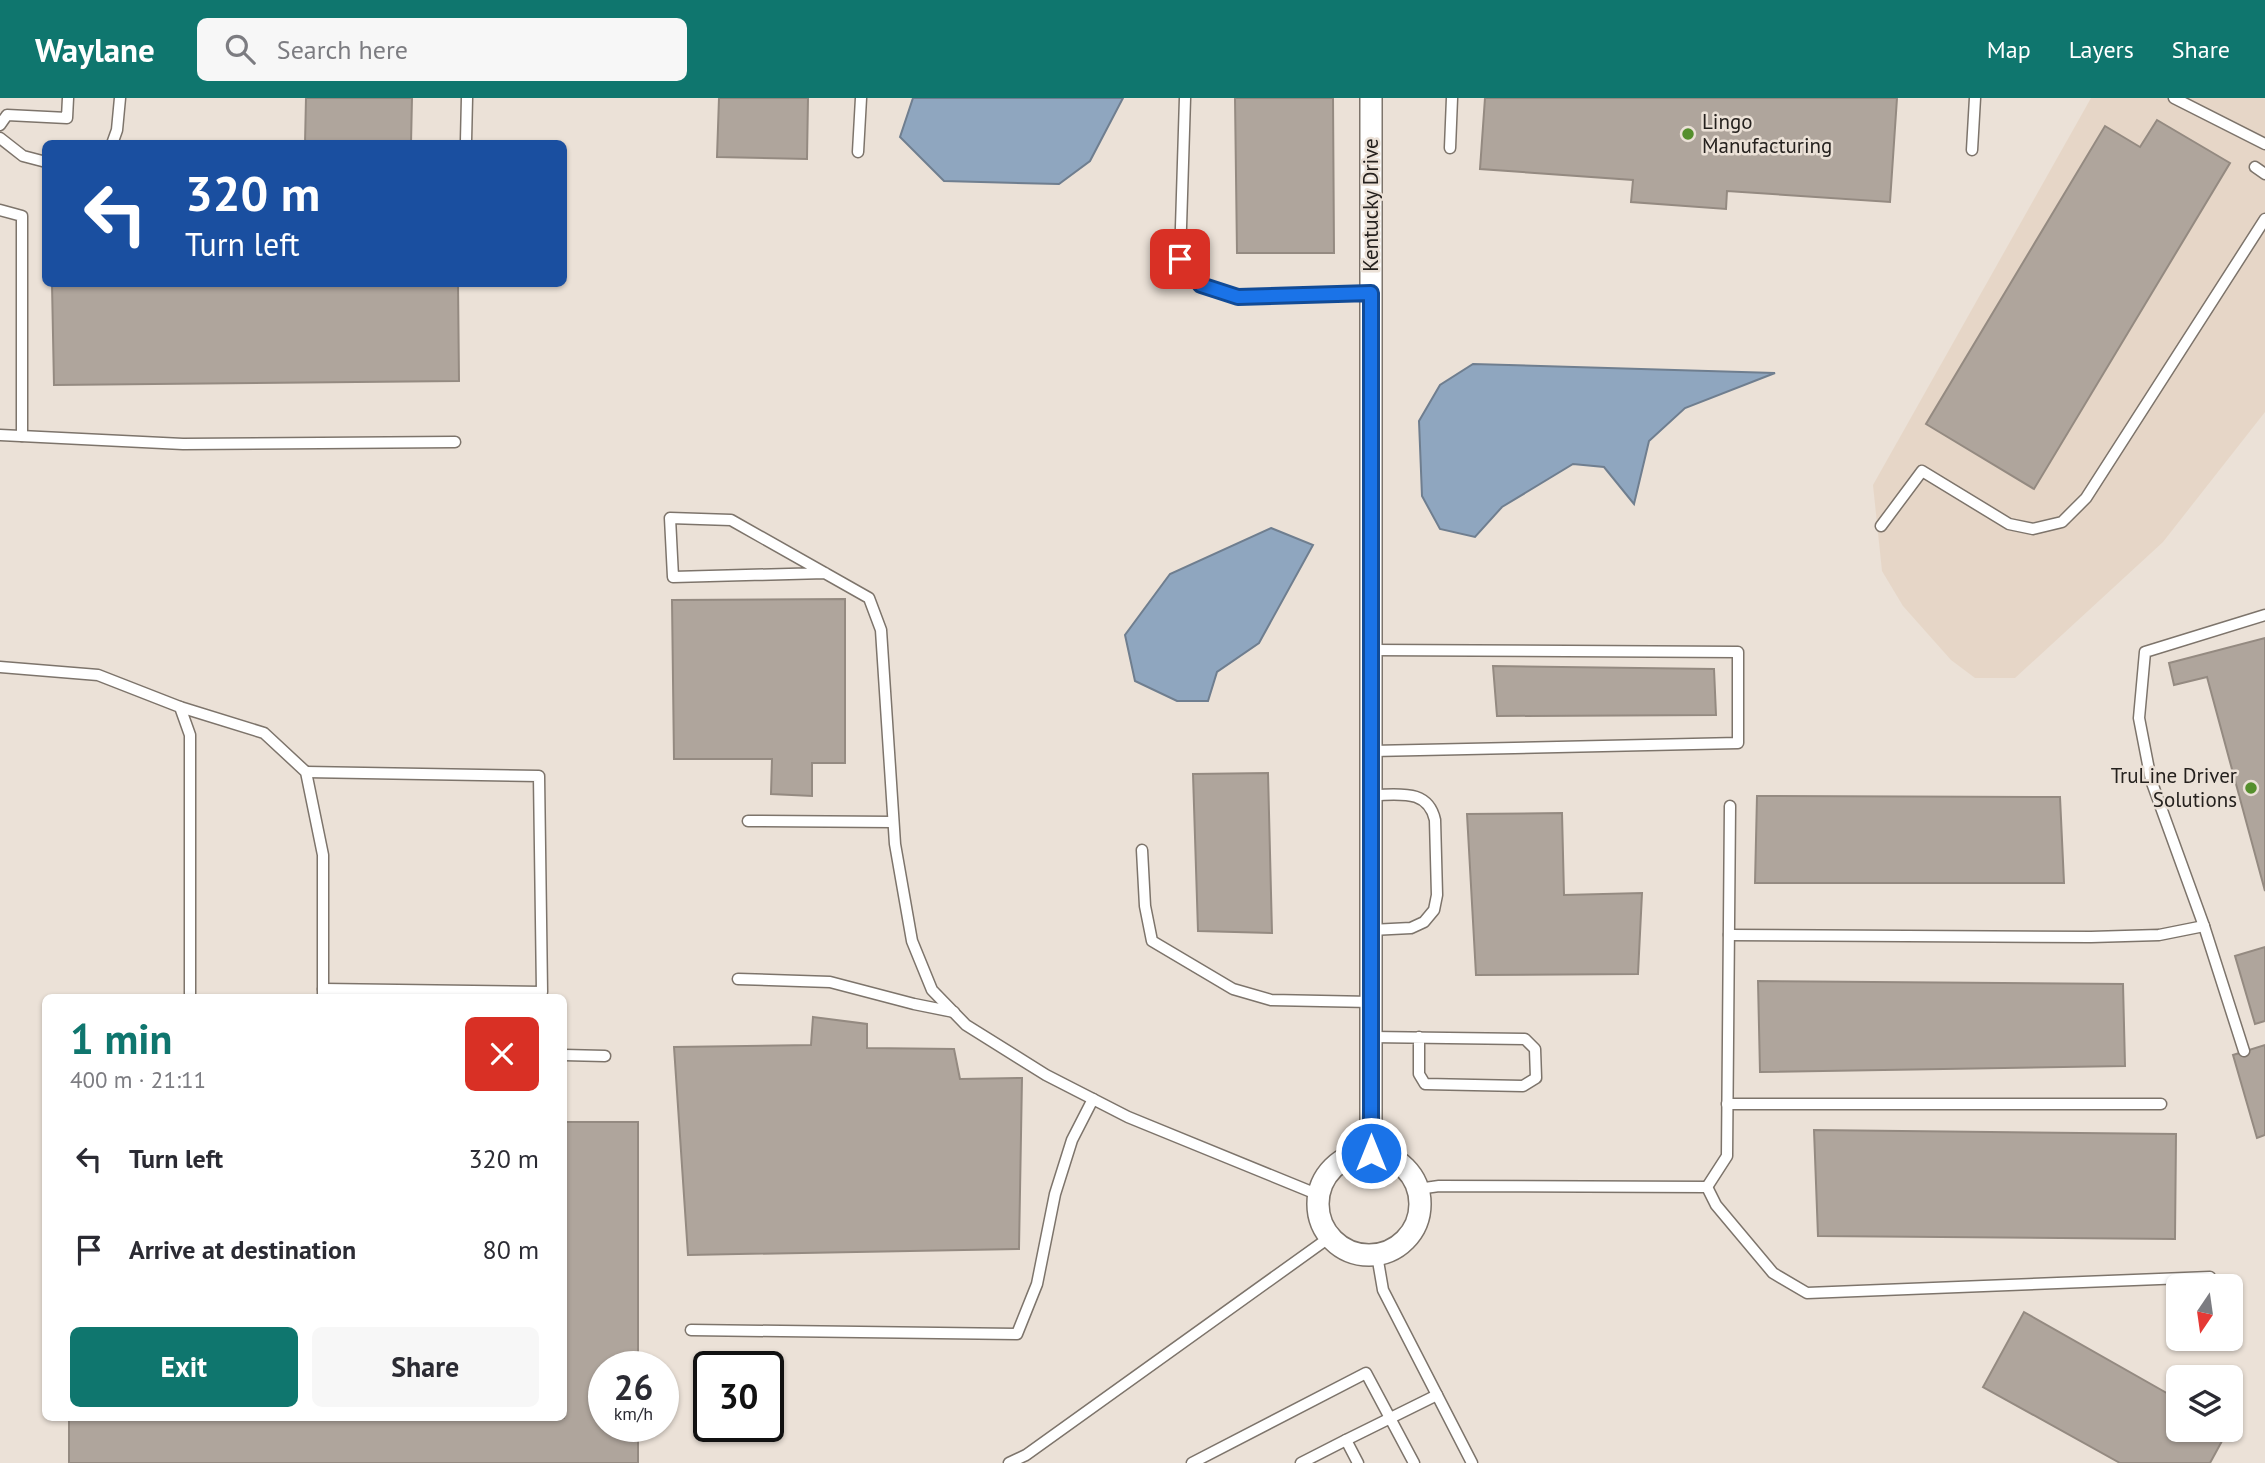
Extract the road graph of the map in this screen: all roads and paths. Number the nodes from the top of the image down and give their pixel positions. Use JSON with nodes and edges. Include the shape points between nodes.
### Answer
{"nodes":[{"id":1,"x":68,"y":98,"type":"edge"},
{"id":2,"x":120,"y":98,"type":"edge"},
{"id":3,"x":467,"y":98,"type":"edge"},
{"id":4,"x":860,"y":98,"type":"edge"},
{"id":5,"x":1185,"y":98,"type":"edge"},
{"id":6,"x":1371,"y":98,"type":"edge"},
{"id":7,"x":1452,"y":98,"type":"edge"},
{"id":8,"x":1975,"y":98,"type":"edge"},
{"id":9,"x":2174,"y":98,"type":"edge"},
{"id":10,"x":0,"y":125,"type":"edge"},
{"id":11,"x":0,"y":138,"type":"edge"},
{"id":12,"x":113,"y":140,"type":"edge"},
{"id":13,"x":466,"y":140,"type":"edge"},
{"id":14,"x":2265,"y":144,"type":"edge"},
{"id":15,"x":1450,"y":148,"type":"dead end"},
{"id":16,"x":1972,"y":150,"type":"dead end"},
{"id":17,"x":858,"y":152,"type":"dead end"},
{"id":18,"x":42,"y":161,"type":"edge"},
{"id":19,"x":2255,"y":167,"type":"dead end"},
{"id":20,"x":2265,"y":174,"type":"edge"},
{"id":21,"x":0,"y":209,"type":"edge"},
{"id":22,"x":2265,"y":219,"type":"edge"},
{"id":23,"x":1371,"y":293,"type":"junction"},
{"id":24,"x":0,"y":435,"type":"edge"},
{"id":25,"x":22,"y":436,"type":"junction"},
{"id":26,"x":455,"y":442,"type":"dead end"},
{"id":27,"x":1881,"y":526,"type":"dead end"},
{"id":28,"x":825,"y":573,"type":"junction"},
{"id":29,"x":2265,"y":615,"type":"edge"},
{"id":30,"x":1371,"y":650,"type":"junction"},
{"id":31,"x":0,"y":667,"type":"edge"},
{"id":32,"x":180,"y":706,"type":"junction"},
{"id":33,"x":1372,"y":751,"type":"junction"},
{"id":34,"x":306,"y":772,"type":"junction"},
{"id":35,"x":1372,"y":795,"type":"junction"},
{"id":36,"x":1730,"y":806,"type":"dead end"},
{"id":37,"x":748,"y":821,"type":"dead end"},
{"id":38,"x":893,"y":822,"type":"junction"},
{"id":39,"x":1142,"y":850,"type":"dead end"},
{"id":40,"x":2204,"y":926,"type":"junction"},
{"id":41,"x":1371,"y":930,"type":"junction"},
{"id":42,"x":1729,"y":935,"type":"junction"},
{"id":43,"x":738,"y":979,"type":"dead end"},
{"id":44,"x":323,"y":993,"type":"edge"},
{"id":45,"x":190,"y":994,"type":"edge"},
{"id":46,"x":1371,"y":1002,"type":"junction"},
{"id":47,"x":954,"y":1012,"type":"junction"},
{"id":48,"x":1371,"y":1037,"type":"junction"},
{"id":49,"x":1419,"y":1037,"type":"junction"},
{"id":50,"x":2244,"y":1051,"type":"dead end"},
{"id":51,"x":567,"y":1055,"type":"edge"},
{"id":52,"x":605,"y":1056,"type":"dead end"},
{"id":53,"x":1094,"y":1099,"type":"junction"},
{"id":54,"x":1727,"y":1104,"type":"junction"},
{"id":55,"x":2161,"y":1104,"type":"dead end"},
{"id":56,"x":1371,"y":1153,"type":"junction"},
{"id":57,"x":1707,"y":1186,"type":"junction"},
{"id":58,"x":1418,"y":1189,"type":"junction"},
{"id":59,"x":1319,"y":1195,"type":"junction"},
{"id":60,"x":1330,"y":1237,"type":"junction"},
{"id":61,"x":1377,"y":1255,"type":"junction"},
{"id":62,"x":2166,"y":1279,"type":"edge"},
{"id":63,"x":691,"y":1330,"type":"dead end"},
{"id":64,"x":1437,"y":1395,"type":"junction"},
{"id":65,"x":1391,"y":1418,"type":"junction"},
{"id":66,"x":1346,"y":1440,"type":"junction"},
{"id":67,"x":1010,"y":1463,"type":"edge"},
{"id":68,"x":1192,"y":1463,"type":"edge"},
{"id":69,"x":1301,"y":1463,"type":"edge"},
{"id":70,"x":1358,"y":1463,"type":"edge"},
{"id":71,"x":1414,"y":1463,"type":"edge"},
{"id":72,"x":1472,"y":1463,"type":"edge"}],
"edges":[{"from":1,"to":10,"type":"lane","via":[[67,118],[8,116]]},
{"from":2,"to":12,"type":"lane"},
{"from":3,"to":13,"type":"lane"},
{"from":4,"to":17,"type":"lane"},
{"from":5,"to":23,"type":"lane","via":[[1180,259],[1201,285],[1238,297]]},
{"from":6,"to":23,"type":"street","name":"Kentucky Drive"},
{"from":7,"to":15,"type":"lane"},
{"from":8,"to":16,"type":"lane"},
{"from":9,"to":14,"type":"lane"},
{"from":11,"to":18,"type":"lane","via":[[23,156]]},
{"from":19,"to":20,"type":"lane"},
{"from":21,"to":25,"type":"lane","via":[[22,216]]},
{"from":22,"to":27,"type":"lane","via":[[2085,498],[2062,522],[2033,529],[2009,524],[1922,471]]},
{"from":23,"to":30,"type":"street","name":"Kentucky Drive"},
{"from":24,"to":25,"type":"lane"},
{"from":25,"to":26,"type":"lane","via":[[183,444]]},
{"from":28,"to":28,"type":"lane","via":[[673,577],[670,518],[731,520]]},
{"from":28,"to":38,"type":"lane","via":[[869,598],[881,630]]},
{"from":29,"to":40,"type":"lane","via":[[2145,652],[2139,718],[2151,780]]},
{"from":30,"to":33,"type":"street","name":"Kentucky Drive"},
{"from":30,"to":33,"type":"lane","via":[[1738,652],[1738,743]]},
{"from":31,"to":32,"type":"lane","via":[[98,675]]},
{"from":32,"to":34,"type":"lane","via":[[264,733]]},
{"from":32,"to":45,"type":"lane","via":[[190,735]]},
{"from":33,"to":35,"type":"street","name":"Kentucky Drive"},
{"from":34,"to":44,"type":"lane","via":[[323,855]]},
{"from":34,"to":44,"type":"lane","via":[[539,776],[542,992]]},
{"from":35,"to":41,"type":"street","name":"Kentucky Drive"},
{"from":35,"to":41,"type":"lane","via":[[1411,796],[1433,808],[1437,895],[1434,910],[1424,922],[1411,928]]},
{"from":36,"to":42,"type":"lane"},
{"from":37,"to":38,"type":"lane"},
{"from":38,"to":47,"type":"lane","via":[[912,941],[932,990]]},
{"from":39,"to":46,"type":"lane","via":[[1144,906],[1152,941],[1233,989],[1272,1000]]},
{"from":40,"to":42,"type":"lane","via":[[2159,935],[2091,937]]},
{"from":40,"to":50,"type":"lane"},
{"from":41,"to":46,"type":"street","name":"Kentucky Drive"},
{"from":42,"to":54,"type":"lane"},
{"from":43,"to":47,"type":"lane","via":[[830,982]]},
{"from":46,"to":48,"type":"street","name":"Kentucky Drive"},
{"from":47,"to":53,"type":"lane","via":[[1046,1075]]},
{"from":48,"to":49,"type":"lane"},
{"from":48,"to":56,"type":"street","name":"Kentucky Drive"},
{"from":49,"to":49,"type":"lane","via":[[1524,1039],[1535,1049],[1536,1078],[1524,1086],[1425,1084],[1419,1074]]},
{"from":51,"to":52,"type":"lane"},
{"from":53,"to":59,"type":"lane"},
{"from":53,"to":63,"type":"lane","via":[[1068,1151],[1037,1284],[1017,1334]]},
{"from":54,"to":55,"type":"lane"},
{"from":54,"to":57,"type":"lane","via":[[1727,1156]]},
{"from":56,"to":58,"type":"street","via":[[1391,1158],[1408,1171]]},
{"from":56,"to":59,"type":"street","via":[[1337,1164]]},
{"from":57,"to":58,"type":"lane"},
{"from":57,"to":62,"type":"lane","via":[[1716,1205],[1773,1273],[1807,1293]]},
{"from":58,"to":61,"type":"street","via":[[1417,1224],[1407,1239]]},
{"from":59,"to":60,"type":"street","via":[[1318,1210]]},
{"from":60,"to":61,"type":"street","via":[[1343,1248]]},
{"from":60,"to":67,"type":"lane"},
{"from":61,"to":64,"type":"lane","via":[[1383,1290]]},
{"from":64,"to":65,"type":"lane"},
{"from":64,"to":72,"type":"lane"},
{"from":65,"to":66,"type":"lane"},
{"from":65,"to":68,"type":"lane","via":[[1366,1373]]},
{"from":65,"to":71,"type":"lane"},
{"from":66,"to":69,"type":"lane"},
{"from":66,"to":70,"type":"lane"}]}
